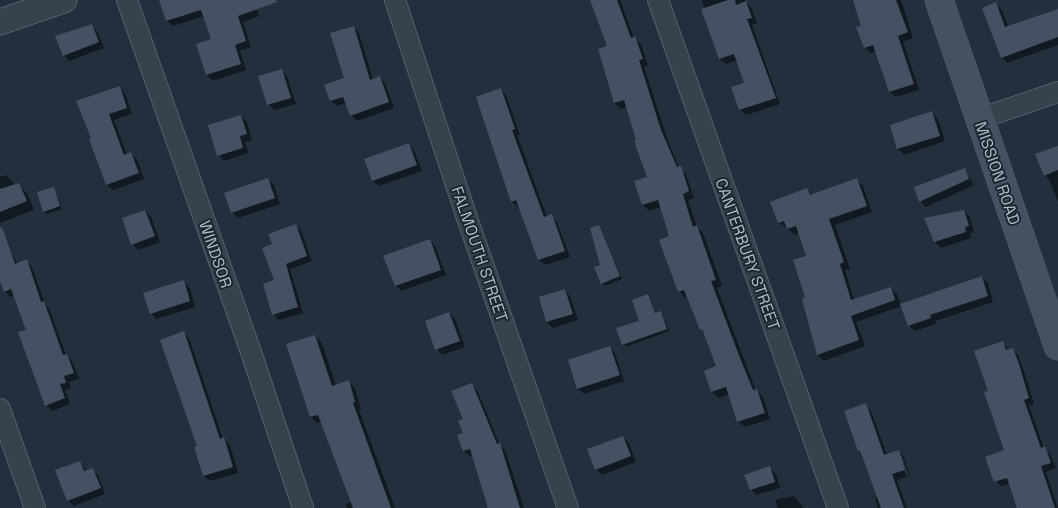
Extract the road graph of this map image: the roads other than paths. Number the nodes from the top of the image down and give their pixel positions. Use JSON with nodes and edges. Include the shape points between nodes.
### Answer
{"nodes":[{"id":1,"x":64,"y":0,"type":"edge"},
{"id":2,"x":127,"y":0,"type":"edge"},
{"id":3,"x":395,"y":0,"type":"edge"},
{"id":4,"x":658,"y":0,"type":"edge"},
{"id":5,"x":939,"y":0,"type":"edge"},
{"id":6,"x":0,"y":22,"type":"edge"},
{"id":7,"x":1058,"y":92,"type":"edge"},
{"id":8,"x":980,"y":119,"type":"junction"},
{"id":9,"x":1058,"y":346,"type":"edge"},
{"id":10,"x":0,"y":409,"type":"edge"},
{"id":11,"x":34,"y":508,"type":"edge"},
{"id":12,"x":303,"y":508,"type":"edge"},
{"id":13,"x":568,"y":508,"type":"edge"},
{"id":14,"x":838,"y":508,"type":"edge"}],
"edges":[{"from":1,"to":6,"type":"street"},
{"from":2,"to":12,"type":"street","name":"WINDSOR"},
{"from":3,"to":13,"type":"street","name":"FALMOUTH STREET"},
{"from":4,"to":14,"type":"street","name":"CANTERBURY STREET"},
{"from":5,"to":8,"type":"main road","name":"MISSION ROAD"},
{"from":7,"to":8,"type":"street"},
{"from":8,"to":9,"type":"main road","name":"MISSION ROAD"},
{"from":10,"to":11,"type":"street"}]}
